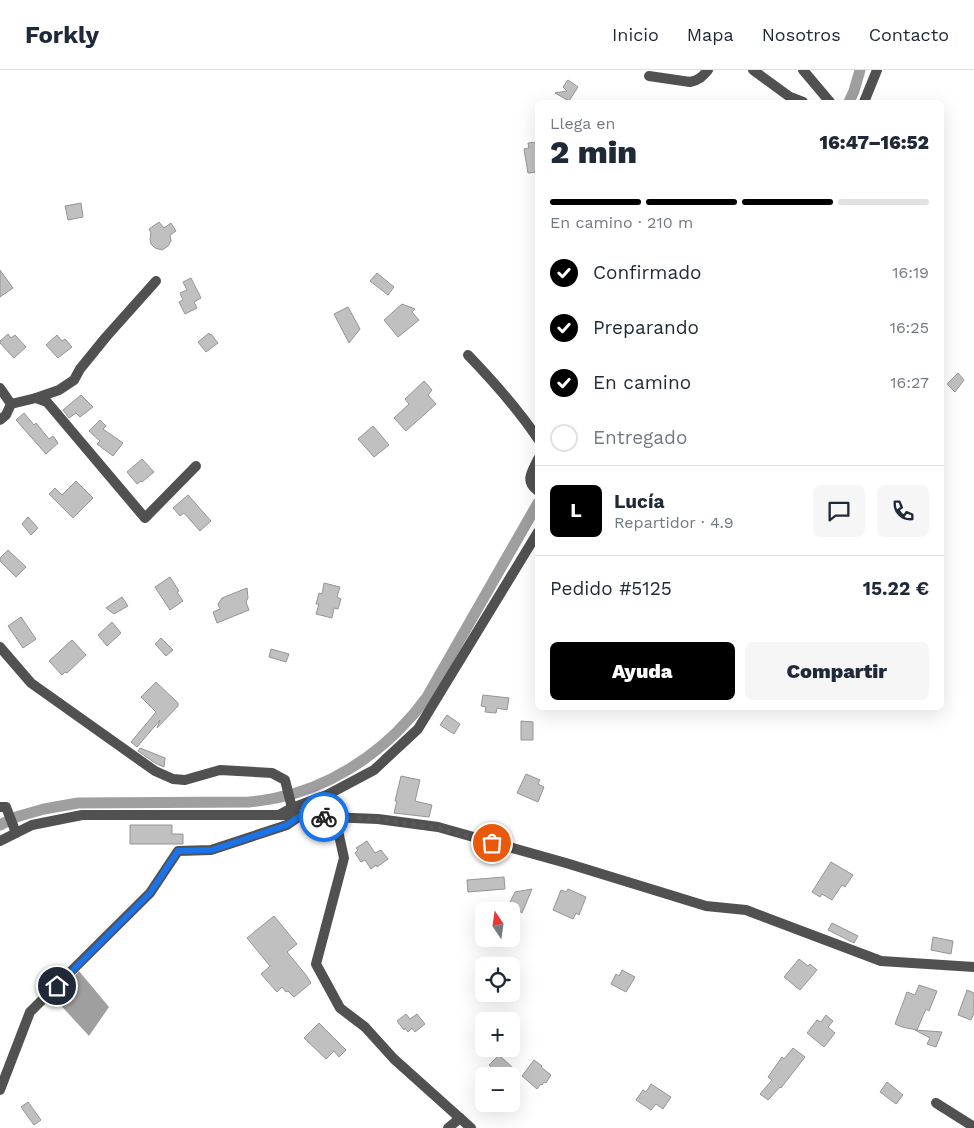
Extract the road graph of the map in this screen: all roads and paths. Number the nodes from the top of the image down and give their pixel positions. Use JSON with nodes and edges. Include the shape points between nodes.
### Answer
{"nodes":[{"id":1,"x":708,"y":70,"type":"edge"},
{"id":2,"x":753,"y":70,"type":"edge"},
{"id":3,"x":803,"y":70,"type":"edge"},
{"id":4,"x":877,"y":70,"type":"edge"},
{"id":5,"x":649,"y":76,"type":"dead end"},
{"id":6,"x":798,"y":100,"type":"edge"},
{"id":7,"x":828,"y":100,"type":"edge"},
{"id":8,"x":865,"y":100,"type":"edge"},
{"id":9,"x":156,"y":280,"type":"dead end"},
{"id":10,"x":468,"y":355,"type":"dead end"},
{"id":11,"x":0,"y":388,"type":"edge"},
{"id":12,"x":36,"y":398,"type":"junction"},
{"id":13,"x":11,"y":404,"type":"junction"},
{"id":14,"x":0,"y":420,"type":"edge"},
{"id":15,"x":535,"y":435,"type":"edge"},
{"id":16,"x":535,"y":465,"type":"edge"},
{"id":17,"x":196,"y":466,"type":"dead end"},
{"id":18,"x":535,"y":489,"type":"edge"},
{"id":19,"x":535,"y":537,"type":"edge"},
{"id":20,"x":0,"y":647,"type":"edge"},
{"id":21,"x":3,"y":807,"type":"edge"},
{"id":22,"x":296,"y":812,"type":"junction"},
{"id":23,"x":335,"y":817,"type":"junction"},
{"id":24,"x":16,"y":833,"type":"junction"},
{"id":25,"x":0,"y":842,"type":"edge"},
{"id":26,"x":974,"y":967,"type":"edge"},
{"id":27,"x":0,"y":1090,"type":"edge"},
{"id":28,"x":936,"y":1103,"type":"dead end"},
{"id":29,"x":460,"y":1118,"type":"junction"},
{"id":30,"x":974,"y":1127,"type":"edge"},
{"id":31,"x":448,"y":1128,"type":"edge"},
{"id":32,"x":471,"y":1128,"type":"edge"}],
"edges":[{"from":1,"to":5,"type":"street","via":[[702,78],[690,82]]},
{"from":2,"to":6,"type":"street"},
{"from":3,"to":7,"type":"street"},
{"from":4,"to":8,"type":"street"},
{"from":9,"to":12,"type":"street","via":[[106,337],[74,380],[59,390]]},
{"from":10,"to":15,"type":"street"},
{"from":11,"to":13,"type":"street"},
{"from":12,"to":13,"type":"street"},
{"from":12,"to":17,"type":"street","via":[[48,402],[145,518]]},
{"from":13,"to":14,"type":"street"},
{"from":16,"to":18,"type":"street","via":[[529,477]]},
{"from":19,"to":22,"type":"street","via":[[418,729],[374,770]]},
{"from":20,"to":22,"type":"street","via":[[31,683],[155,771],[185,780],[220,770],[272,773],[285,780]]},
{"from":21,"to":24,"type":"street"},
{"from":22,"to":23,"type":"street"},
{"from":22,"to":24,"type":"street","via":[[279,815],[82,815],[32,825]]},
{"from":22,"to":27,"type":"street","via":[[287,825],[212,850],[178,851],[150,893],[30,1012]]},
{"from":23,"to":26,"type":"street","via":[[378,819],[438,828],[706,906],[746,910],[881,961]]},
{"from":23,"to":29,"type":"street","via":[[344,858],[316,964],[340,1008],[366,1028],[394,1059]]},
{"from":24,"to":25,"type":"street"},
{"from":28,"to":30,"type":"street"},
{"from":29,"to":31,"type":"street"},
{"from":29,"to":32,"type":"street"}]}
